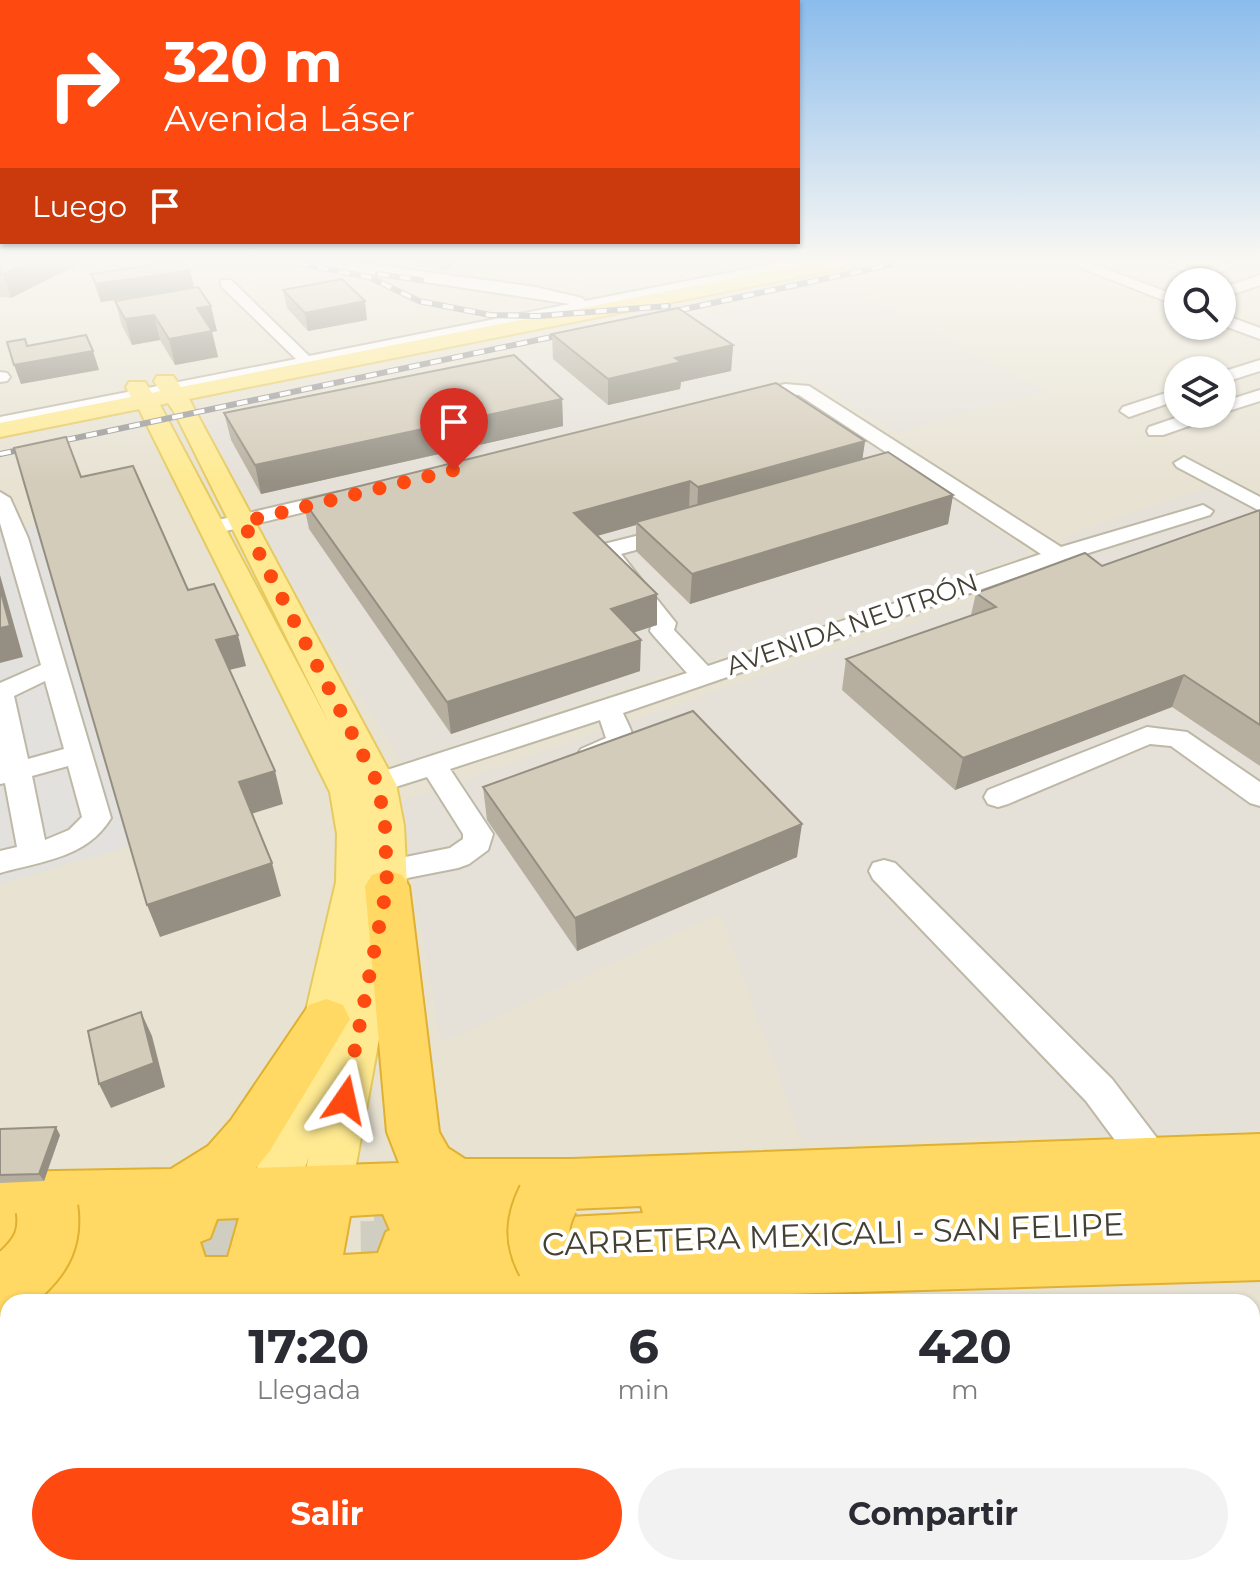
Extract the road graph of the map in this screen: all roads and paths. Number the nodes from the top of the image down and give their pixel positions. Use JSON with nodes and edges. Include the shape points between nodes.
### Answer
{"nodes":[{"id":1,"x":282,"y":336,"type":"edge"},
{"id":2,"x":396,"y":336,"type":"edge"},
{"id":3,"x":432,"y":336,"type":"edge"},
{"id":4,"x":449,"y":336,"type":"edge"},
{"id":5,"x":301,"y":355,"type":"junction"},
{"id":6,"x":1260,"y":365,"type":"edge"},
{"id":7,"x":1236,"y":373,"type":"edge"},
{"id":8,"x":155,"y":392,"type":"junction"},
{"id":9,"x":1260,"y":395,"type":"edge"},
{"id":10,"x":1164,"y":399,"type":"edge"},
{"id":11,"x":1236,"y":403,"type":"edge"},
{"id":12,"x":723,"y":404,"type":"edge"},
{"id":13,"x":1129,"y":411,"type":"dead end"},
{"id":14,"x":0,"y":413,"type":"edge"},
{"id":15,"x":0,"y":423,"type":"edge"},
{"id":16,"x":1165,"y":428,"type":"edge"},
{"id":17,"x":0,"y":430,"type":"edge"},
{"id":18,"x":1156,"y":431,"type":"dead end"},
{"id":19,"x":1184,"y":463,"type":"dead end"},
{"id":20,"x":922,"y":466,"type":"junction"},
{"id":21,"x":892,"y":474,"type":"edge"},
{"id":22,"x":351,"y":495,"type":"edge"},
{"id":23,"x":0,"y":498,"type":"edge"},
{"id":24,"x":1260,"y":505,"type":"edge"},
{"id":25,"x":1203,"y":511,"type":"dead end"},
{"id":26,"x":228,"y":525,"type":"junction"},
{"id":27,"x":664,"y":535,"type":"edge"},
{"id":28,"x":1058,"y":555,"type":"junction"},
{"id":29,"x":54,"y":668,"type":"junction"},
{"id":30,"x":702,"y":675,"type":"junction"},
{"id":31,"x":0,"y":693,"type":"edge"},
{"id":32,"x":608,"y":709,"type":"junction"},
{"id":33,"x":78,"y":754,"type":"junction"},
{"id":34,"x":434,"y":766,"type":"junction"},
{"id":35,"x":562,"y":768,"type":"edge"},
{"id":36,"x":9,"y":773,"type":"edge"},
{"id":37,"x":363,"y":788,"type":"junction"},
{"id":38,"x":1260,"y":796,"type":"edge"},
{"id":39,"x":998,"y":797,"type":"dead end"},
{"id":40,"x":33,"y":852,"type":"junction"},
{"id":41,"x":0,"y":862,"type":"edge"},
{"id":42,"x":884,"y":871,"type":"dead end"},
{"id":43,"x":387,"y":878,"type":"junction"},
{"id":44,"x":326,"y":1019,"type":"junction"},
{"id":45,"x":1260,"y":1158,"type":"edge"},
{"id":46,"x":1153,"y":1162,"type":"junction"},
{"id":47,"x":461,"y":1184,"type":"junction"},
{"id":48,"x":1260,"y":1190,"type":"edge"},
{"id":49,"x":560,"y":1192,"type":"junction"},
{"id":50,"x":300,"y":1193,"type":"junction"},
{"id":51,"x":1260,"y":1219,"type":"edge"},
{"id":52,"x":183,"y":1223,"type":"junction"},
{"id":53,"x":22,"y":1253,"type":"edge"},
{"id":54,"x":1260,"y":1253,"type":"edge"},
{"id":55,"x":538,"y":1270,"type":"junction"},
{"id":56,"x":246,"y":1294,"type":"edge"},
{"id":57,"x":307,"y":1294,"type":"edge"},
{"id":58,"x":456,"y":1294,"type":"edge"}],
"edges":[{"from":1,"to":5,"type":"lane"},
{"from":2,"to":5,"type":"main road"},
{"from":3,"to":8,"type":"lane"},
{"from":4,"to":8,"type":"main road"},
{"from":5,"to":8,"type":"main road"},
{"from":6,"to":7,"type":"lane"},
{"from":8,"to":14,"type":"main road"},
{"from":8,"to":15,"type":"lane"},
{"from":8,"to":17,"type":"main road"},
{"from":8,"to":26,"type":"main road"},
{"from":9,"to":11,"type":"lane"},
{"from":10,"to":13,"type":"lane"},
{"from":12,"to":20,"type":"lane","via":[[803,390]]},
{"from":16,"to":18,"type":"lane"},
{"from":19,"to":24,"type":"lane"},
{"from":20,"to":21,"type":"lane"},
{"from":20,"to":28,"type":"lane"},
{"from":22,"to":26,"type":"lane"},
{"from":23,"to":29,"type":"lane","via":[[17,538]]},
{"from":25,"to":28,"type":"lane","name":"AVENIDA NEUTRÓN"},
{"from":26,"to":37,"type":"main road"},
{"from":27,"to":30,"type":"lane","via":[[612,549],[610,554],[664,623],[662,631]]},
{"from":28,"to":30,"type":"lane","name":"AVENIDA NEUTRÓN"},
{"from":29,"to":31,"type":"lane"},
{"from":29,"to":33,"type":"lane"},
{"from":30,"to":32,"type":"lane","name":"AVENIDA NEUTRÓN"},
{"from":31,"to":36,"type":"lane"},
{"from":32,"to":34,"type":"lane","name":"AVENIDA NEUTRÓN"},
{"from":32,"to":35,"type":"lane","via":[[619,743]]},
{"from":33,"to":36,"type":"lane"},
{"from":33,"to":40,"type":"lane","via":[[97,818],[82,837]]},
{"from":34,"to":37,"type":"lane","name":"AVENIDA NEUTRÓN"},
{"from":34,"to":43,"type":"lane","via":[[478,834],[478,843],[458,857]]},
{"from":36,"to":40,"type":"lane"},
{"from":37,"to":43,"type":"main road","via":[[385,826]]},
{"from":37,"to":44,"type":"main road","via":[[356,882]]},
{"from":38,"to":39,"type":"lane","via":[[1178,738],[1147,735]]},
{"from":40,"to":41,"type":"lane"},
{"from":42,"to":46,"type":"lane","via":[[1099,1090]]},
{"from":43,"to":47,"type":"highway","via":[[413,1132],[430,1168]]},
{"from":43,"to":50,"type":"main road"},
{"from":44,"to":50,"type":"main road"},
{"from":44,"to":52,"type":"highway","via":[[250,1136]]},
{"from":45,"to":46,"type":"highway"},
{"from":46,"to":49,"type":"highway"},
{"from":47,"to":49,"type":"highway"},
{"from":47,"to":50,"type":"highway"},
{"from":48,"to":51,"type":"highway","name":"CARRETERA MEXICALI - SAN FELIPE","via":[[409,1233],[797,1233]]},
{"from":49,"to":55,"type":"highway","bridge":true,"via":[[539,1217]]},
{"from":50,"to":52,"type":"highway"},
{"from":50,"to":56,"type":"highway"},
{"from":50,"to":57,"type":"highway"},
{"from":52,"to":53,"type":"highway"},
{"from":53,"to":56,"type":"highway"},
{"from":54,"to":55,"type":"highway"},
{"from":55,"to":57,"type":"highway"},
{"from":55,"to":58,"type":"highway"},
{"from":56,"to":57,"type":"highway"}]}
